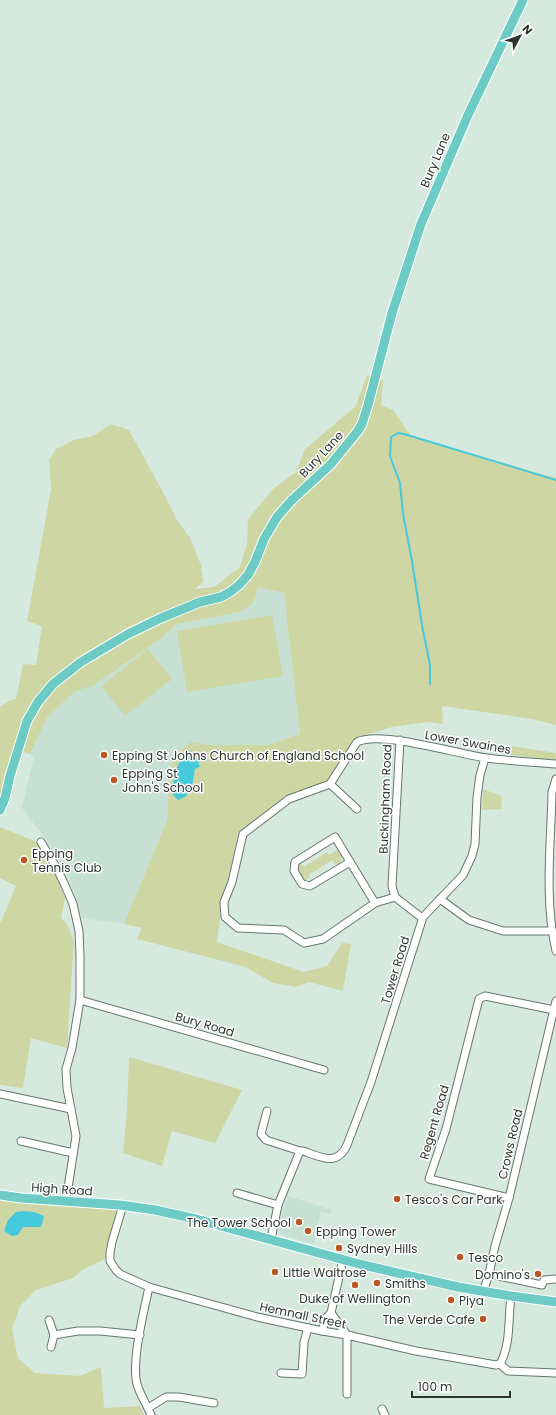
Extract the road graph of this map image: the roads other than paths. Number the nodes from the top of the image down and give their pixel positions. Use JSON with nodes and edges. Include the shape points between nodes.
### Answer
{"nodes":[{"id":1,"x":523,"y":0,"type":"edge"},
{"id":2,"x":400,"y":740,"type":"junction"},
{"id":3,"x":485,"y":758,"type":"junction"},
{"id":4,"x":556,"y":764,"type":"edge"},
{"id":5,"x":556,"y":779,"type":"edge"},
{"id":6,"x":330,"y":784,"type":"junction"},
{"id":7,"x":357,"y":809,"type":"dead end"},
{"id":8,"x":0,"y":810,"type":"edge"},
{"id":9,"x":41,"y":842,"type":"dead end"},
{"id":10,"x":350,"y":862,"type":"junction"},
{"id":11,"x":396,"y":897,"type":"junction"},
{"id":12,"x":440,"y":899,"type":"junction"},
{"id":13,"x":375,"y":903,"type":"junction"},
{"id":14,"x":422,"y":918,"type":"junction"},
{"id":15,"x":552,"y":931,"type":"junction"},
{"id":16,"x":556,"y":951,"type":"edge"},
{"id":17,"x":80,"y":1000,"type":"junction"},
{"id":18,"x":556,"y":1001,"type":"edge"},
{"id":19,"x":554,"y":1010,"type":"junction"},
{"id":20,"x":324,"y":1070,"type":"dead end"},
{"id":21,"x":0,"y":1094,"type":"edge"},
{"id":22,"x":71,"y":1109,"type":"junction"},
{"id":23,"x":267,"y":1111,"type":"dead end"},
{"id":24,"x":21,"y":1141,"type":"dead end"},
{"id":25,"x":300,"y":1151,"type":"junction"},
{"id":26,"x":73,"y":1153,"type":"junction"},
{"id":27,"x":238,"y":1192,"type":"dead end"},
{"id":28,"x":0,"y":1195,"type":"edge"},
{"id":29,"x":509,"y":1198,"type":"junction"},
{"id":30,"x":66,"y":1201,"type":"junction"},
{"id":31,"x":123,"y":1205,"type":"junction"},
{"id":32,"x":278,"y":1205,"type":"junction"},
{"id":33,"x":271,"y":1239,"type":"junction"},
{"id":34,"x":343,"y":1259,"type":"junction"},
{"id":35,"x":489,"y":1274,"type":"junction"},
{"id":36,"x":556,"y":1279,"type":"edge"},
{"id":37,"x":149,"y":1287,"type":"junction"},
{"id":38,"x":483,"y":1292,"type":"junction"},
{"id":39,"x":511,"y":1296,"type":"junction"},
{"id":40,"x":556,"y":1302,"type":"edge"},
{"id":41,"x":331,"y":1313,"type":"junction"},
{"id":42,"x":49,"y":1320,"type":"dead end"},
{"id":43,"x":308,"y":1328,"type":"junction"},
{"id":44,"x":322,"y":1332,"type":"junction"},
{"id":45,"x":54,"y":1335,"type":"junction"},
{"id":46,"x":140,"y":1335,"type":"junction"},
{"id":47,"x":347,"y":1335,"type":"junction"},
{"id":48,"x":51,"y":1347,"type":"dead end"},
{"id":49,"x":500,"y":1364,"type":"junction"},
{"id":50,"x":281,"y":1372,"type":"dead end"},
{"id":51,"x":556,"y":1373,"type":"edge"},
{"id":52,"x":347,"y":1394,"type":"dead end"},
{"id":53,"x":214,"y":1403,"type":"dead end"},
{"id":54,"x":148,"y":1408,"type":"junction"},
{"id":55,"x":151,"y":1415,"type":"edge"}],
"edges":[{"from":1,"to":8,"type":"main road","name":"Bury Lane","via":[[468,114],[421,224],[392,313],[368,405],[357,432],[331,464],[277,517],[248,575],[239,585],[221,597],[200,602],[128,634],[81,662],[53,684],[27,721]]},
{"from":2,"to":3,"type":"street","name":"Lower Swaines"},
{"from":2,"to":6,"type":"street","name":"Buckingham Road","via":[[363,738],[357,742]]},
{"from":2,"to":11,"type":"street","name":"Buckingham Road","via":[[392,886]]},
{"from":3,"to":4,"type":"street","name":"Lower Swaines"},
{"from":3,"to":12,"type":"street","name":"Tower Road","via":[[477,797],[472,856],[463,875]]},
{"from":5,"to":15,"type":"street","via":[[552,792],[549,884]]},
{"from":6,"to":7,"type":"street"},
{"from":6,"to":13,"type":"street","via":[[289,799],[243,834],[232,882],[224,902],[225,917],[238,928],[284,930],[304,943],[323,939]]},
{"from":9,"to":17,"type":"street","via":[[73,904],[79,931]]},
{"from":10,"to":10,"type":"street","via":[[335,837],[295,862],[294,871],[302,884],[310,886]]},
{"from":10,"to":13,"type":"street"},
{"from":11,"to":13,"type":"street"},
{"from":11,"to":14,"type":"street"},
{"from":12,"to":14,"type":"street","name":"Tower Road"},
{"from":12,"to":15,"type":"street","via":[[469,920],[503,931]]},
{"from":14,"to":25,"type":"street","name":"Tower Road","via":[[371,1082],[343,1153],[336,1158],[328,1159]]},
{"from":15,"to":16,"type":"street"},
{"from":17,"to":20,"type":"street","name":"Bury Road"},
{"from":17,"to":22,"type":"street","via":[[66,1069]]},
{"from":18,"to":19,"type":"street","name":"Crows Road"},
{"from":19,"to":29,"type":"street","name":"Crows Road"},
{"from":19,"to":29,"type":"street","name":"Regent Road","via":[[485,996],[478,999],[446,1129],[429,1179]]},
{"from":21,"to":22,"type":"street"},
{"from":22,"to":26,"type":"street","via":[[76,1136]]},
{"from":23,"to":25,"type":"street","name":"Tower Road","via":[[261,1134],[266,1140]]},
{"from":24,"to":26,"type":"street"},
{"from":25,"to":32,"type":"street"},
{"from":26,"to":30,"type":"street"},
{"from":27,"to":32,"type":"street"},
{"from":28,"to":30,"type":"main road","name":"High Road"},
{"from":29,"to":35,"type":"street","name":"Crows Road","via":[[494,1246]]},
{"from":30,"to":31,"type":"main road","name":"High Road"},
{"from":31,"to":33,"type":"main road","name":"High Road","via":[[196,1219]]},
{"from":31,"to":37,"type":"street","name":"Hemnall Street","via":[[112,1242],[110,1260],[120,1274]]},
{"from":32,"to":33,"type":"street"},
{"from":33,"to":34,"type":"main road","name":"High Road"},
{"from":34,"to":38,"type":"main road","name":"High Road"},
{"from":34,"to":41,"type":"street"},
{"from":35,"to":36,"type":"street","via":[[542,1285],[544,1280]]},
{"from":35,"to":38,"type":"street","name":"Crows Road"},
{"from":37,"to":43,"type":"street","name":"Hemnall Street","via":[[257,1317]]},
{"from":37,"to":46,"type":"street"},
{"from":38,"to":39,"type":"main road","name":"High Road"},
{"from":39,"to":40,"type":"main road","name":"High Road"},
{"from":39,"to":49,"type":"street","via":[[504,1358]]},
{"from":41,"to":44,"type":"street","via":[[326,1318]]},
{"from":41,"to":47,"type":"street"},
{"from":42,"to":45,"type":"street"},
{"from":43,"to":44,"type":"street","name":"Hemnall Street"},
{"from":43,"to":50,"type":"street","via":[[304,1342],[302,1374]]},
{"from":44,"to":47,"type":"street","name":"Hemnall Street"},
{"from":45,"to":46,"type":"street","via":[[100,1331]]},
{"from":45,"to":48,"type":"street"},
{"from":46,"to":54,"type":"street","via":[[136,1366],[137,1384]]},
{"from":47,"to":49,"type":"street","name":"Hemnall Street","via":[[416,1351]]},
{"from":47,"to":52,"type":"street"},
{"from":49,"to":51,"type":"street","name":"Hemnall Street","via":[[508,1371]]},
{"from":53,"to":54,"type":"street","via":[[166,1397]]},
{"from":54,"to":55,"type":"street"}]}
